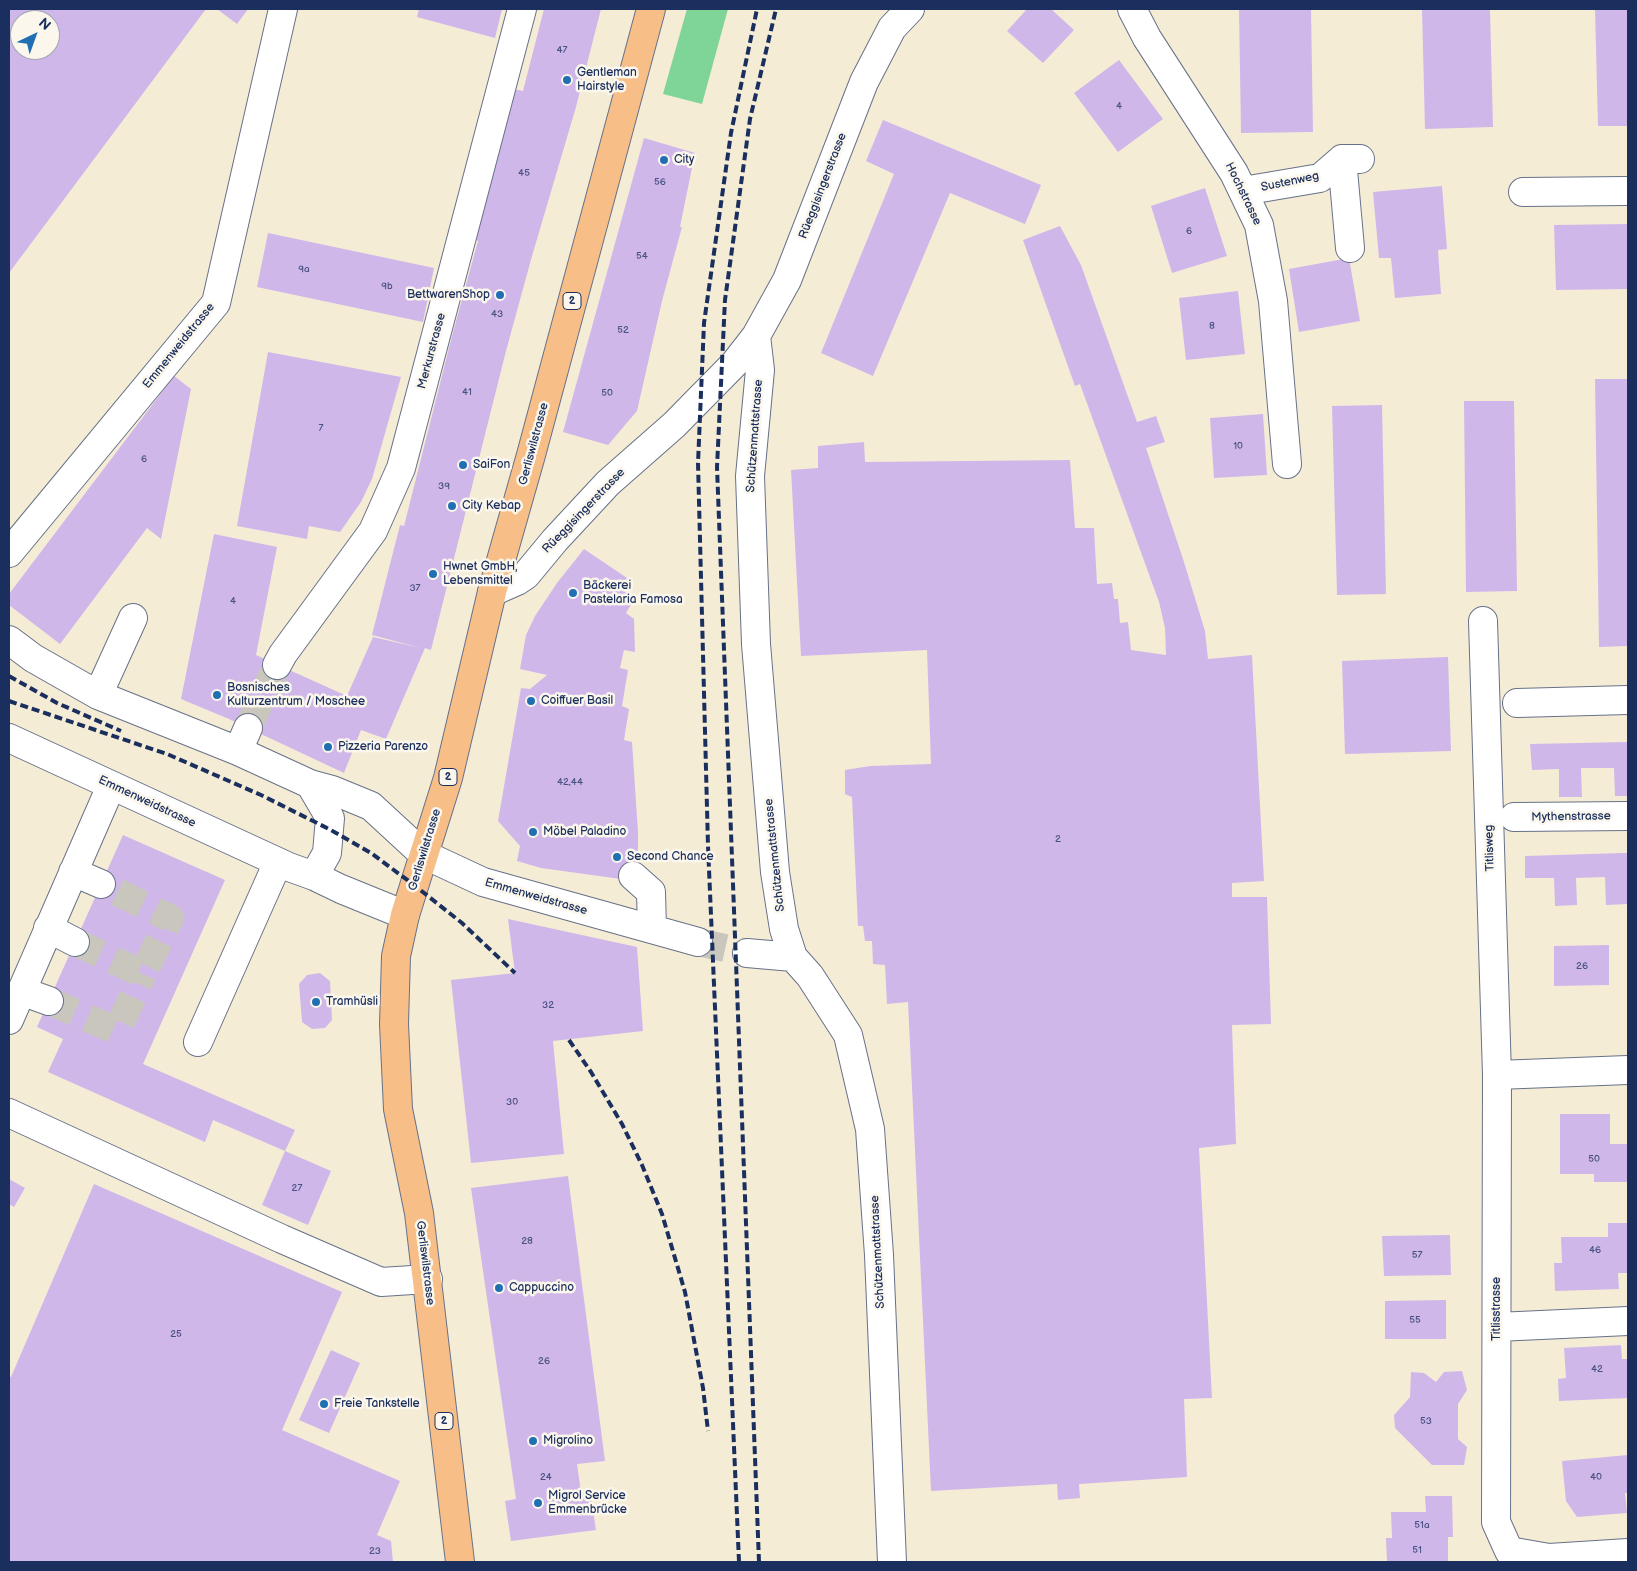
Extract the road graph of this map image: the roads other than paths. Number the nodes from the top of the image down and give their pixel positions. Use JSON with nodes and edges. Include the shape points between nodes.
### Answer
{"nodes":[{"id":1,"x":283,"y":9,"type":"edge"},
{"id":2,"x":522,"y":9,"type":"edge"},
{"id":3,"x":651,"y":9,"type":"edge"},
{"id":4,"x":910,"y":9,"type":"edge"},
{"id":5,"x":1132,"y":9,"type":"edge"},
{"id":6,"x":1628,"y":190,"type":"edge"},
{"id":7,"x":1243,"y":191,"type":"junction"},
{"id":8,"x":1523,"y":192,"type":"dead end"},
{"id":9,"x":1350,"y":248,"type":"dead end"},
{"id":10,"x":756,"y":336,"type":"junction"},
{"id":11,"x":1287,"y":464,"type":"dead end"},
{"id":12,"x":9,"y":553,"type":"edge"},
{"id":13,"x":492,"y":592,"type":"junction"},
{"id":14,"x":133,"y":618,"type":"dead end"},
{"id":15,"x":1483,"y":621,"type":"dead end"},
{"id":16,"x":9,"y":640,"type":"edge"},
{"id":17,"x":278,"y":665,"type":"tunnel mouth"},
{"id":18,"x":98,"y":695,"type":"junction"},
{"id":19,"x":1628,"y":700,"type":"edge"},
{"id":20,"x":1517,"y":703,"type":"dead end"},
{"id":21,"x":9,"y":738,"type":"edge"},
{"id":22,"x":310,"y":784,"type":"junction"},
{"id":23,"x":111,"y":786,"type":"junction"},
{"id":24,"x":1628,"y":816,"type":"edge"},
{"id":25,"x":1514,"y":817,"type":"dead end"},
{"id":26,"x":423,"y":854,"type":"junction"},
{"id":27,"x":278,"y":862,"type":"junction"},
{"id":28,"x":73,"y":872,"type":"junction"},
{"id":29,"x":314,"y":876,"type":"junction"},
{"id":30,"x":633,"y":876,"type":"dead end"},
{"id":31,"x":101,"y":884,"type":"tunnel mouth"},
{"id":32,"x":405,"y":915,"type":"junction"},
{"id":33,"x":48,"y":928,"type":"junction"},
{"id":34,"x":652,"y":929,"type":"junction"},
{"id":35,"x":75,"y":942,"type":"tunnel mouth"},
{"id":36,"x":698,"y":942,"type":"tunnel mouth"},
{"id":37,"x":747,"y":953,"type":"tunnel mouth"},
{"id":38,"x":793,"y":957,"type":"junction"},
{"id":39,"x":21,"y":991,"type":"junction"},
{"id":40,"x":49,"y":1001,"type":"tunnel mouth"},
{"id":41,"x":9,"y":1020,"type":"edge"},
{"id":42,"x":198,"y":1042,"type":"dead end"},
{"id":43,"x":1628,"y":1070,"type":"edge"},
{"id":44,"x":1497,"y":1074,"type":"junction"},
{"id":45,"x":9,"y":1114,"type":"edge"},
{"id":46,"x":428,"y":1279,"type":"junction"},
{"id":47,"x":1628,"y":1320,"type":"edge"},
{"id":48,"x":1497,"y":1327,"type":"junction"},
{"id":49,"x":1628,"y":1553,"type":"edge"},
{"id":50,"x":460,"y":1562,"type":"edge"},
{"id":51,"x":892,"y":1562,"type":"edge"}],
"edges":[{"from":1,"to":12,"type":"street","name":"Emmenweidstrasse","via":[[216,303]]},
{"from":2,"to":17,"type":"street","name":"Merkurstrasse","via":[[401,468],[373,531]]},
{"from":3,"to":13,"type":"main road","name":"Gerliswilstrasse","number":"2"},
{"from":4,"to":10,"type":"street","name":"Rüeggisingerstrasse","via":[[892,28],[864,82],[787,280]]},
{"from":5,"to":7,"type":"street","name":"Hochstrasse"},
{"from":6,"to":8,"type":"street"},
{"from":7,"to":9,"type":"street","name":"Sustenweg","via":[[1320,178],[1351,159]]},
{"from":7,"to":11,"type":"street","name":"Hochstrasse","via":[[1259,225],[1273,301]]},
{"from":10,"to":13,"type":"street","name":"Rüeggisingerstrasse","via":[[735,364],[674,425],[608,483],[526,575]]},
{"from":10,"to":38,"type":"street","name":"Schützenmattstrasse","via":[[760,370],[750,476],[756,644],[774,872],[784,929]]},
{"from":13,"to":26,"type":"main road","name":"Gerliswilstrasse","number":"2","via":[[448,778]]},
{"from":14,"to":18,"type":"street"},
{"from":15,"to":44,"type":"street","name":"Titlisweg"},
{"from":16,"to":18,"type":"street","name":"Emmenweidstrasse"},
{"from":18,"to":22,"type":"street","name":"Emmenweidstrasse","via":[[243,740]]},
{"from":19,"to":20,"type":"street"},
{"from":21,"to":23,"type":"street","name":"Emmenweidstrasse"},
{"from":22,"to":26,"type":"street","name":"Emmenweidstrasse","via":[[371,806]]},
{"from":22,"to":29,"type":"street","via":[[330,818],[327,853]]},
{"from":23,"to":27,"type":"street","name":"Emmenweidstrasse"},
{"from":23,"to":28,"type":"street"},
{"from":24,"to":25,"type":"street","name":"Mythenstrasse"},
{"from":26,"to":32,"type":"main road","name":"Gerliswilstrasse","number":"2"},
{"from":26,"to":34,"type":"street","name":"Emmenweidstrasse","via":[[483,882]]},
{"from":27,"to":29,"type":"street","name":"Emmenweidstrasse"},
{"from":27,"to":42,"type":"street"},
{"from":28,"to":31,"type":"street"},
{"from":28,"to":33,"type":"street"},
{"from":29,"to":32,"type":"street","name":"Emmenweidstrasse"},
{"from":30,"to":34,"type":"street","via":[[651,892]]},
{"from":32,"to":46,"type":"main road","name":"Gerliswilstrasse","number":"2","via":[[394,977],[398,1109],[419,1213]]},
{"from":33,"to":35,"type":"street"},
{"from":33,"to":39,"type":"street"},
{"from":34,"to":36,"type":"street","name":"Emmenweidstrasse"},
{"from":37,"to":38,"type":"street"},
{"from":38,"to":51,"type":"street","name":"Schützenmattstrasse","via":[[810,976],[848,1035],[870,1129],[879,1255]]},
{"from":39,"to":40,"type":"street"},
{"from":39,"to":41,"type":"street"},
{"from":43,"to":44,"type":"street"},
{"from":44,"to":48,"type":"street","name":"Titlisstrasse"},
{"from":45,"to":46,"type":"street","via":[[381,1282]]},
{"from":46,"to":50,"type":"main road","name":"Gerliswilstrasse","number":"2"},
{"from":47,"to":48,"type":"street"},
{"from":48,"to":49,"type":"street","name":"Titlisstrasse","via":[[1496,1522],[1509,1551],[1549,1558]]}]}
